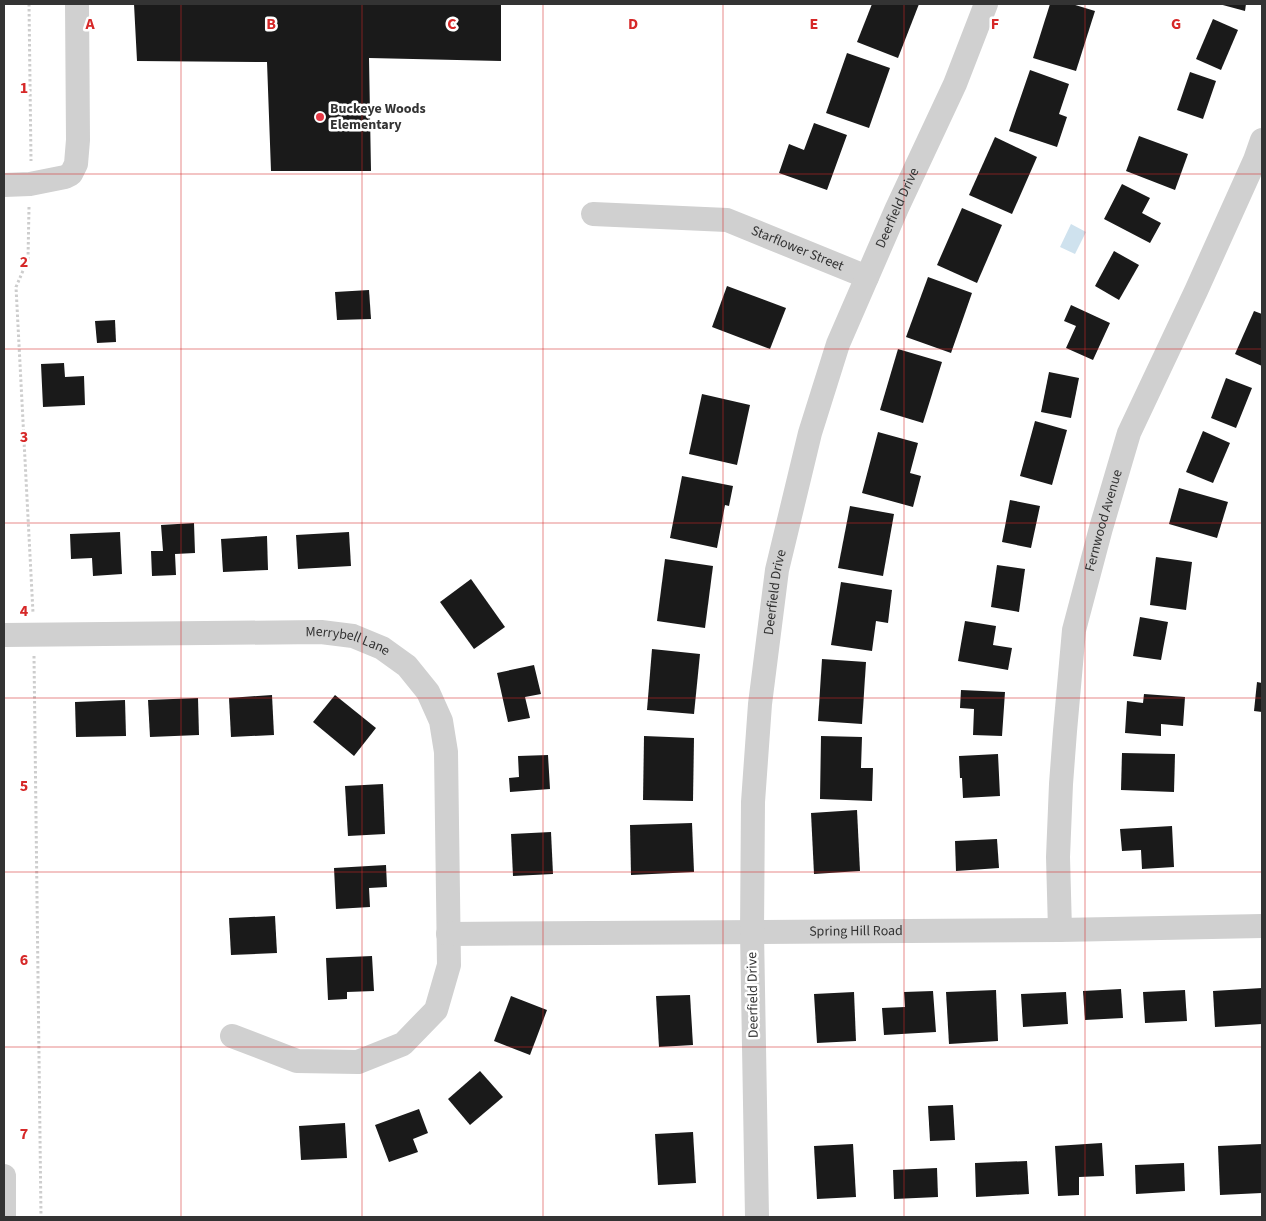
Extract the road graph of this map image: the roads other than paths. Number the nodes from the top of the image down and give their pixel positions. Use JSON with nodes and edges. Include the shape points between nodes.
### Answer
{"nodes":[{"id":1,"x":77,"y":4,"type":"edge"},
{"id":2,"x":986,"y":4,"type":"edge"},
{"id":3,"x":1262,"y":140,"type":"edge"},
{"id":4,"x":4,"y":185,"type":"edge"},
{"id":5,"x":593,"y":214,"type":"dead end"},
{"id":6,"x":867,"y":277,"type":"junction"},
{"id":7,"x":4,"y":634,"type":"edge"},
{"id":8,"x":1262,"y":926,"type":"edge"},
{"id":9,"x":1060,"y":930,"type":"junction"},
{"id":10,"x":752,"y":932,"type":"junction"},
{"id":11,"x":448,"y":934,"type":"junction"},
{"id":12,"x":232,"y":1036,"type":"dead end"},
{"id":13,"x":4,"y":1176,"type":"edge"},
{"id":14,"x":4,"y":1217,"type":"edge"},
{"id":15,"x":757,"y":1217,"type":"edge"}],
"edges":[{"from":1,"to":4,"type":"street","via":[[76,164],[71,174],[65,177]]},
{"from":2,"to":6,"type":"street","name":"Deerfield Drive","via":[[955,84]]},
{"from":3,"to":9,"type":"street","name":"Fernwood Avenue","via":[[1129,433],[1074,630],[1061,784]]},
{"from":5,"to":6,"type":"street","name":"Starflower Street","via":[[727,220]]},
{"from":6,"to":10,"type":"street","name":"Deerfield Drive","via":[[838,344],[810,433],[777,570],[760,704],[753,802]]},
{"from":7,"to":11,"type":"street","name":"Merrybell Lane","via":[[321,632],[353,636],[382,648],[407,666],[428,692],[441,721],[446,752]]},
{"from":8,"to":9,"type":"street","name":"Spring Hill Road"},
{"from":9,"to":10,"type":"street","name":"Spring Hill Road"},
{"from":10,"to":11,"type":"street","name":"Spring Hill Road"},
{"from":10,"to":15,"type":"street","name":"Deerfield Drive"},
{"from":11,"to":12,"type":"street","name":"Merrybell Lane","via":[[449,964],[436,1010],[403,1044],[358,1062],[297,1061]]},
{"from":13,"to":14,"type":"street"}]}
